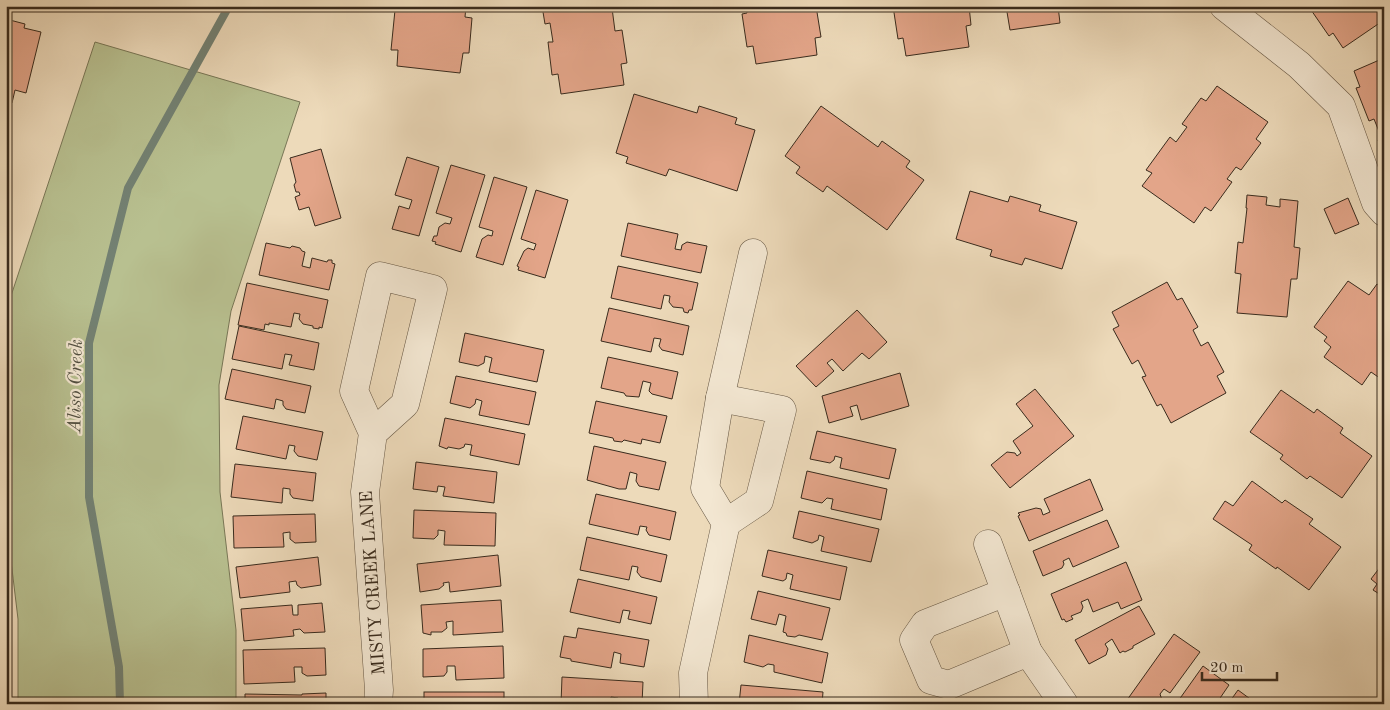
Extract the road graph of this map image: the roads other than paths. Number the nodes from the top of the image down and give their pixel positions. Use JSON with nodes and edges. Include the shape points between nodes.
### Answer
{"nodes":[{"id":1,"x":1224,"y":6,"type":"edge"},
{"id":2,"x":1384,"y":212,"type":"edge"},
{"id":3,"x":753,"y":253,"type":"dead end"},
{"id":4,"x":720,"y":398,"type":"junction"},
{"id":5,"x":373,"y":433,"type":"junction"},
{"id":6,"x":726,"y":523,"type":"junction"},
{"id":7,"x":988,"y":544,"type":"dead end"},
{"id":8,"x":1006,"y":592,"type":"junction"},
{"id":9,"x":1028,"y":652,"type":"junction"},
{"id":10,"x":378,"y":704,"type":"edge"},
{"id":11,"x":694,"y":704,"type":"edge"},
{"id":12,"x":1064,"y":704,"type":"edge"}],
"edges":[{"from":1,"to":2,"type":"street","via":[[1300,65],[1341,106],[1376,203]]},
{"from":3,"to":4,"type":"street"},
{"from":4,"to":6,"type":"street","via":[[705,488]]},
{"from":4,"to":6,"type":"street","via":[[782,410],[759,501]]},
{"from":5,"to":5,"type":"street","via":[[354,391],[380,276],[433,289],[406,404]]},
{"from":5,"to":10,"type":"street","name":"MISTY CREEK LANE","via":[[365,492]]},
{"from":6,"to":11,"type":"street","via":[[693,673]]},
{"from":7,"to":8,"type":"street"},
{"from":8,"to":9,"type":"street"},
{"from":8,"to":9,"type":"street","via":[[925,624],[914,640],[931,680],[949,685]]},
{"from":9,"to":12,"type":"street"}]}
